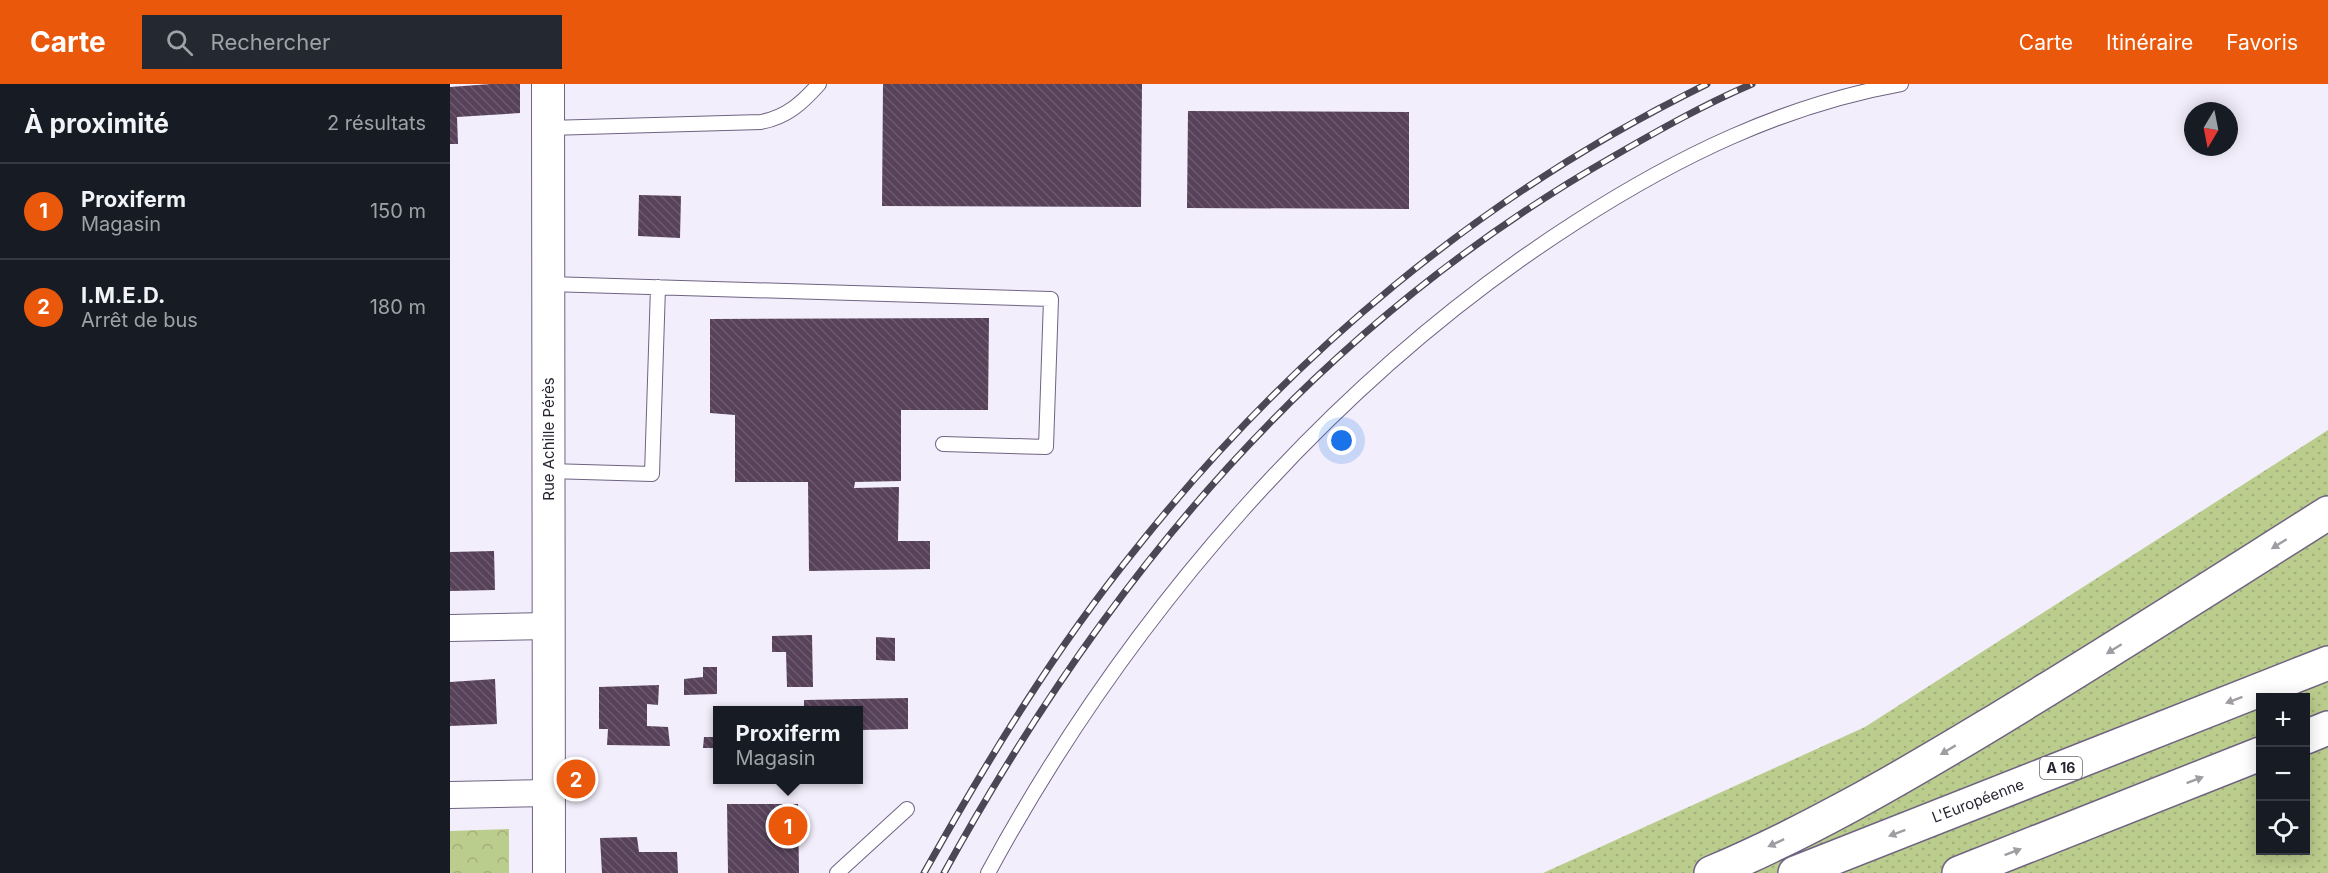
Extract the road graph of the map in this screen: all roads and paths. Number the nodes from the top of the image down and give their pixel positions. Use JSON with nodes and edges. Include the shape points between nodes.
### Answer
{"nodes":[{"id":1,"x":548,"y":84,"type":"edge"},
{"id":2,"x":819,"y":84,"type":"edge"},
{"id":3,"x":1901,"y":84,"type":"edge"},
{"id":4,"x":548,"y":128,"type":"junction"},
{"id":5,"x":549,"y":284,"type":"junction"},
{"id":6,"x":658,"y":287,"type":"junction"},
{"id":7,"x":943,"y":444,"type":"dead end"},
{"id":8,"x":549,"y":471,"type":"junction"},
{"id":9,"x":2328,"y":513,"type":"edge"},
{"id":10,"x":549,"y":626,"type":"junction"},
{"id":11,"x":450,"y":628,"type":"edge"},
{"id":12,"x":2328,"y":663,"type":"edge"},
{"id":13,"x":2328,"y":728,"type":"edge"},
{"id":14,"x":2310,"y":735,"type":"edge"},
{"id":15,"x":2256,"y":756,"type":"edge"},
{"id":16,"x":549,"y":793,"type":"junction"},
{"id":17,"x":450,"y":795,"type":"edge"},
{"id":18,"x":907,"y":809,"type":"dead end"},
{"id":19,"x":549,"y":873,"type":"edge"},
{"id":20,"x":837,"y":873,"type":"edge"},
{"id":21,"x":988,"y":873,"type":"edge"},
{"id":22,"x":1711,"y":873,"type":"edge"},
{"id":23,"x":1795,"y":873,"type":"edge"},
{"id":24,"x":1959,"y":873,"type":"edge"}],
"edges":[{"from":1,"to":4,"type":"street","name":"Rue Achille Pérès"},
{"from":2,"to":4,"type":"lane","via":[[784,116],[761,122]]},
{"from":3,"to":21,"type":"lane","via":[[1789,112],[1743,130],[1653,176],[1517,260],[1383,369],[1270,481],[1162,608],[1080,719]]},
{"from":4,"to":5,"type":"street","name":"Rue Achille Pérès"},
{"from":5,"to":6,"type":"lane"},
{"from":5,"to":8,"type":"street","name":"Rue Achille Pérès"},
{"from":6,"to":7,"type":"lane","via":[[1051,300],[1046,447]]},
{"from":6,"to":8,"type":"lane","via":[[652,474]]},
{"from":8,"to":10,"type":"street","name":"Rue Achille Pérès"},
{"from":9,"to":22,"type":"highway","one_way":true,"via":[[1944,753],[1853,805]]},
{"from":10,"to":11,"type":"street"},
{"from":10,"to":16,"type":"street","name":"Rue Achille Pérès"},
{"from":12,"to":23,"type":"highway","name":"L'Européenne","number":"A 16","one_way":true},
{"from":13,"to":14,"type":"highway"},
{"from":24,"to":15,"type":"highway","one_way":true},
{"from":16,"to":17,"type":"street"},
{"from":16,"to":19,"type":"street","name":"Rue Achille Pérès"},
{"from":18,"to":20,"type":"lane"}]}
